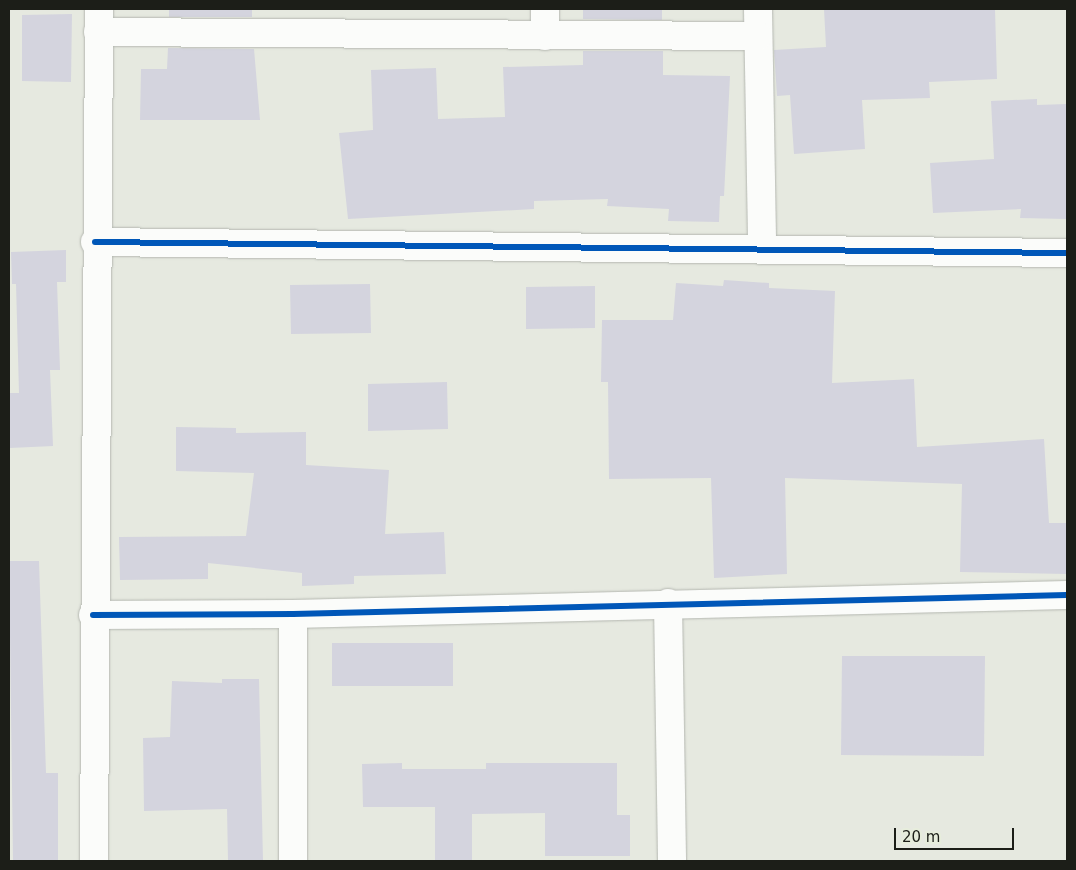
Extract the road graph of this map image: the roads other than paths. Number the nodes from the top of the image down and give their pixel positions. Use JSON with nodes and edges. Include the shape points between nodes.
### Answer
{"nodes":[{"id":1,"x":546,"y":9,"type":"edge"},
{"id":2,"x":758,"y":9,"type":"edge"},
{"id":3,"x":99,"y":20,"type":"edge"},
{"id":4,"x":545,"y":36,"type":"junction"},
{"id":5,"x":758,"y":36,"type":"junction"},
{"id":6,"x":95,"y":242,"type":"junction"},
{"id":7,"x":762,"y":250,"type":"junction"},
{"id":8,"x":1067,"y":253,"type":"edge"},
{"id":9,"x":1067,"y":595,"type":"edge"},
{"id":10,"x":668,"y":603,"type":"junction"},
{"id":11,"x":293,"y":614,"type":"junction"},
{"id":12,"x":93,"y":615,"type":"junction"},
{"id":13,"x":94,"y":861,"type":"edge"},
{"id":14,"x":293,"y":861,"type":"edge"},
{"id":15,"x":672,"y":861,"type":"edge"}],
"edges":[{"from":1,"to":4,"type":"street"},
{"from":2,"to":5,"type":"street"},
{"from":3,"to":4,"type":"street"},
{"from":3,"to":6,"type":"street"},
{"from":4,"to":5,"type":"street"},
{"from":5,"to":7,"type":"street"},
{"from":6,"to":7,"type":"street"},
{"from":6,"to":12,"type":"street"},
{"from":7,"to":8,"type":"street"},
{"from":9,"to":10,"type":"street"},
{"from":10,"to":11,"type":"street"},
{"from":10,"to":15,"type":"street"},
{"from":11,"to":12,"type":"street"},
{"from":11,"to":14,"type":"street"},
{"from":12,"to":13,"type":"street"}]}
